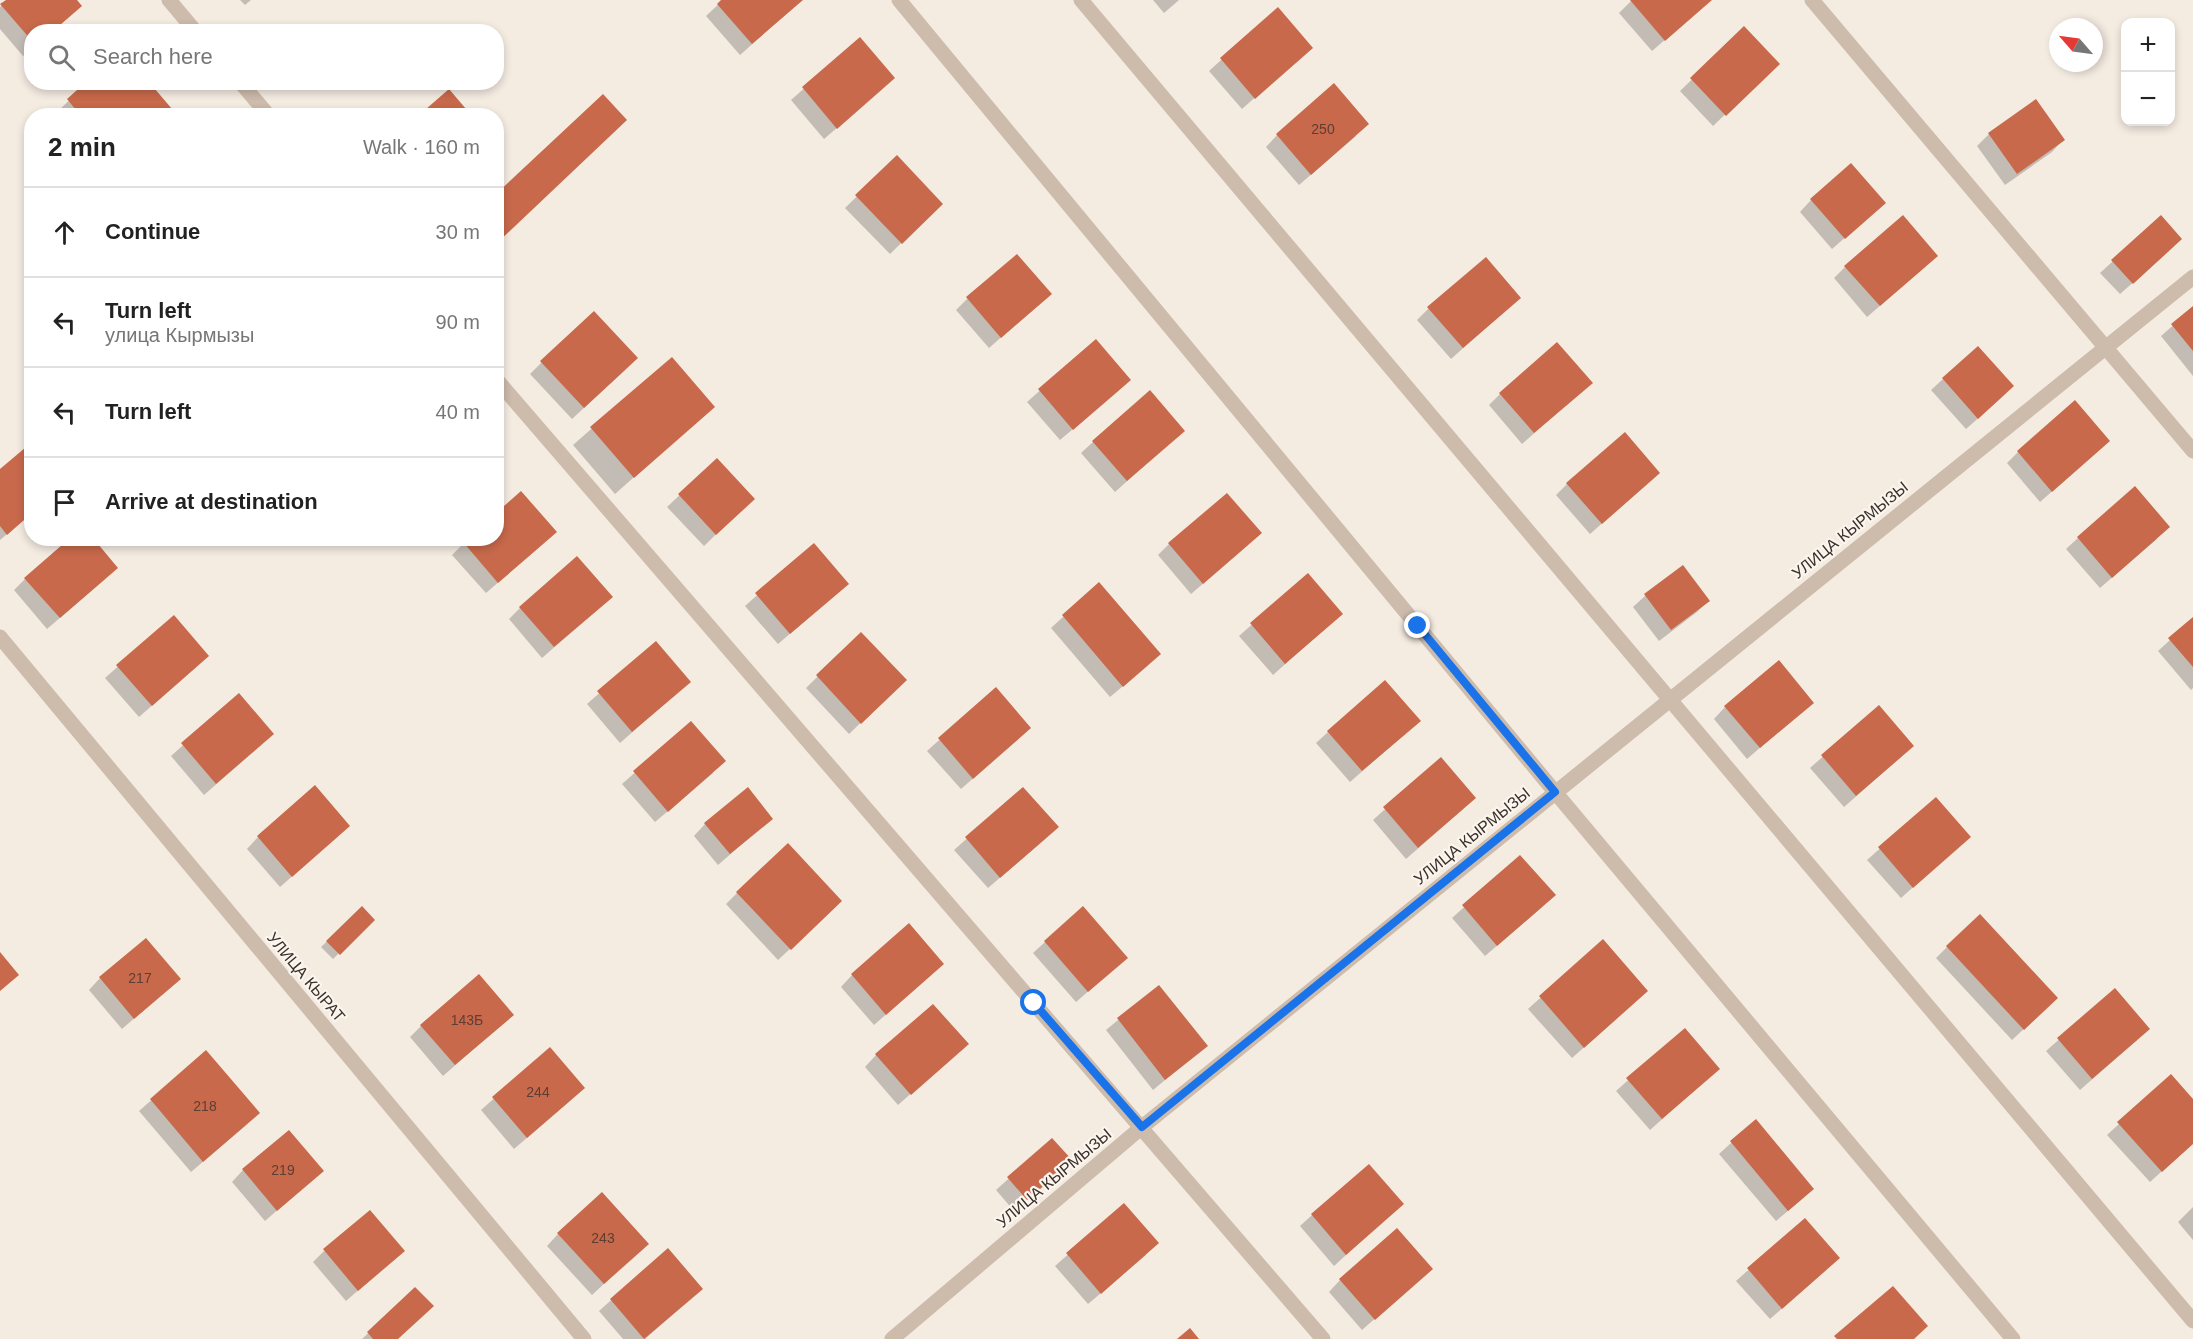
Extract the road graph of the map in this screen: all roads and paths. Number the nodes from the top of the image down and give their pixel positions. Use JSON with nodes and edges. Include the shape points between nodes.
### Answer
{"nodes":[{"id":1,"x":169,"y":0,"type":"edge"},
{"id":2,"x":899,"y":0,"type":"edge"},
{"id":3,"x":1082,"y":0,"type":"edge"},
{"id":4,"x":1812,"y":0,"type":"edge"},
{"id":5,"x":189,"y":24,"type":"edge"},
{"id":6,"x":247,"y":90,"type":"edge"},
{"id":7,"x":262,"y":108,"type":"edge"},
{"id":8,"x":2193,"y":277,"type":"edge"},
{"id":9,"x":2105,"y":348,"type":"junction"},
{"id":10,"x":504,"y":388,"type":"edge"},
{"id":11,"x":2193,"y":451,"type":"edge"},
{"id":12,"x":0,"y":637,"type":"edge"},
{"id":13,"x":1669,"y":700,"type":"junction"},
{"id":14,"x":1555,"y":792,"type":"junction"},
{"id":15,"x":1142,"y":1127,"type":"junction"},
{"id":16,"x":2193,"y":1322,"type":"edge"},
{"id":17,"x":584,"y":1339,"type":"edge"},
{"id":18,"x":892,"y":1339,"type":"edge"},
{"id":19,"x":1323,"y":1339,"type":"edge"},
{"id":20,"x":2013,"y":1339,"type":"edge"}],
"edges":[{"from":1,"to":5,"type":"street"},
{"from":2,"to":14,"type":"street"},
{"from":3,"to":13,"type":"street"},
{"from":4,"to":9,"type":"street"},
{"from":6,"to":7,"type":"street"},
{"from":8,"to":9,"type":"street","name":"УЛИЦА КЫРМЫЗЫ"},
{"from":9,"to":11,"type":"street"},
{"from":9,"to":13,"type":"street","name":"УЛИЦА КЫРМЫЗЫ"},
{"from":10,"to":15,"type":"street"},
{"from":12,"to":17,"type":"street","name":"УЛИЦА КЫРАТ"},
{"from":13,"to":14,"type":"street","name":"УЛИЦА КЫРМЫЗЫ"},
{"from":13,"to":16,"type":"street"},
{"from":14,"to":15,"type":"street","name":"УЛИЦА КЫРМЫЗЫ"},
{"from":14,"to":20,"type":"street"},
{"from":15,"to":18,"type":"street","name":"УЛИЦА КЫРМЫЗЫ"},
{"from":15,"to":19,"type":"street"}]}
